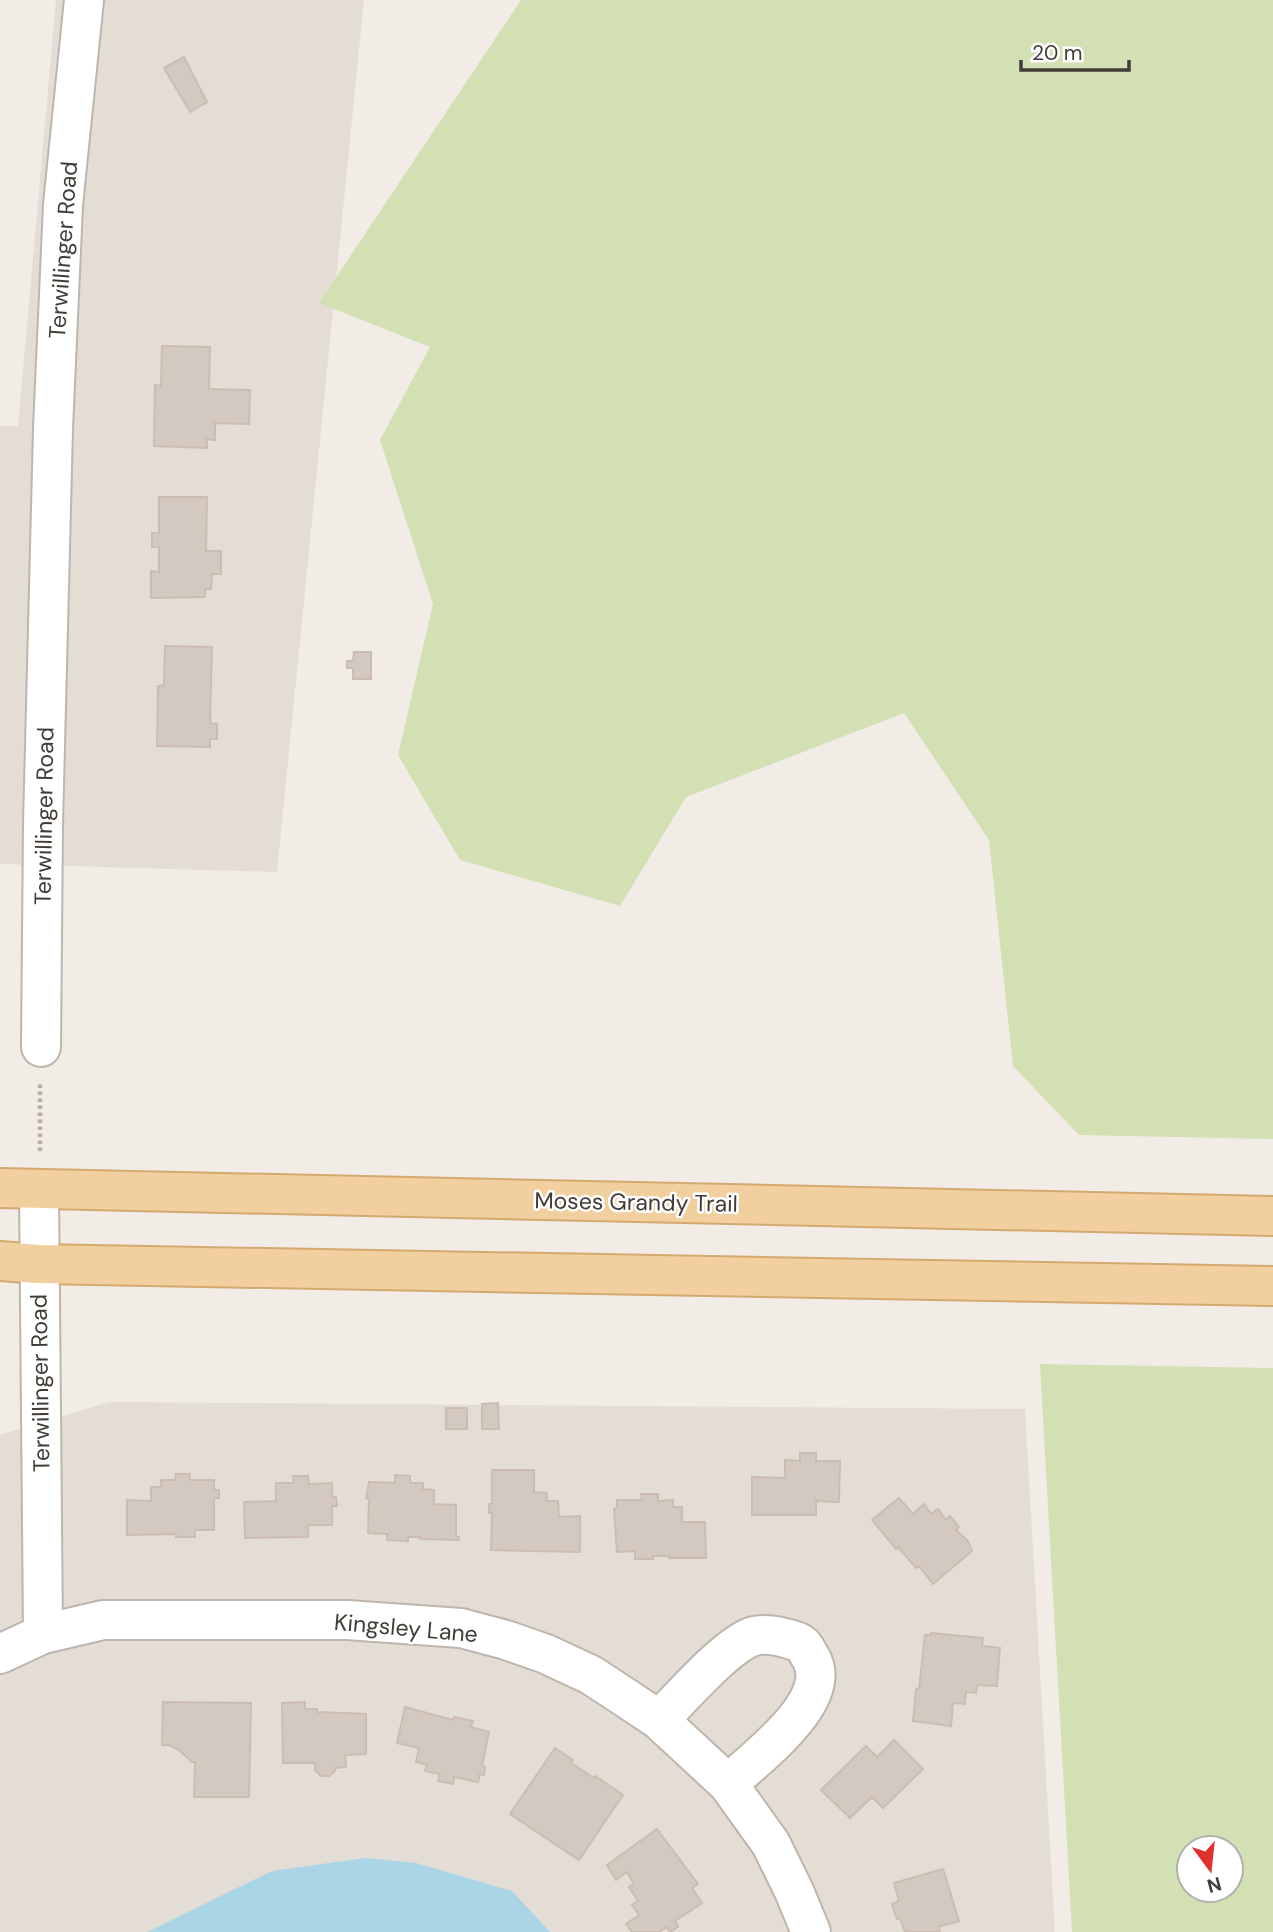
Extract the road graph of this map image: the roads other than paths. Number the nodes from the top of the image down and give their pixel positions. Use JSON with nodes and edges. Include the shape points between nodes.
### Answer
{"nodes":[{"id":1,"x":84,"y":0,"type":"edge"},
{"id":2,"x":41,"y":1047,"type":"road end"},
{"id":3,"x":0,"y":1188,"type":"edge"},
{"id":4,"x":39,"y":1190,"type":"junction"},
{"id":5,"x":1273,"y":1216,"type":"edge"},
{"id":6,"x":0,"y":1261,"type":"edge"},
{"id":7,"x":38,"y":1264,"type":"junction"},
{"id":8,"x":1273,"y":1286,"type":"edge"},
{"id":9,"x":43,"y":1634,"type":"junction"},
{"id":10,"x":0,"y":1654,"type":"edge"},
{"id":11,"x":659,"y":1720,"type":"junction"},
{"id":12,"x":728,"y":1784,"type":"junction"},
{"id":13,"x":811,"y":1932,"type":"edge"}],
"edges":[{"from":1,"to":2,"type":"street","name":"Terwillinger Road","via":[[63,205],[53,429]]},
{"from":3,"to":4,"type":"main road","name":"Moses Grandy Trail"},
{"from":4,"to":5,"type":"main road","name":"Moses Grandy Trail"},
{"from":4,"to":7,"type":"street","name":"Terwillinger Road"},
{"from":6,"to":7,"type":"main road"},
{"from":7,"to":8,"type":"main road"},
{"from":7,"to":9,"type":"street","name":"Terwillinger Road"},
{"from":9,"to":10,"type":"street","name":"Kingsley Lane"},
{"from":9,"to":11,"type":"street","name":"Kingsley Lane","via":[[103,1620],[346,1620],[461,1628],[546,1654],[592,1675]]},
{"from":11,"to":12,"type":"street","name":"Kingsley Lane"},
{"from":11,"to":12,"type":"street","via":[[728,1652],[752,1636],[779,1635],[802,1644],[813,1662],[815,1689],[799,1717]]},
{"from":12,"to":13,"type":"street","name":"Kingsley Lane","via":[[771,1844]]}]}
